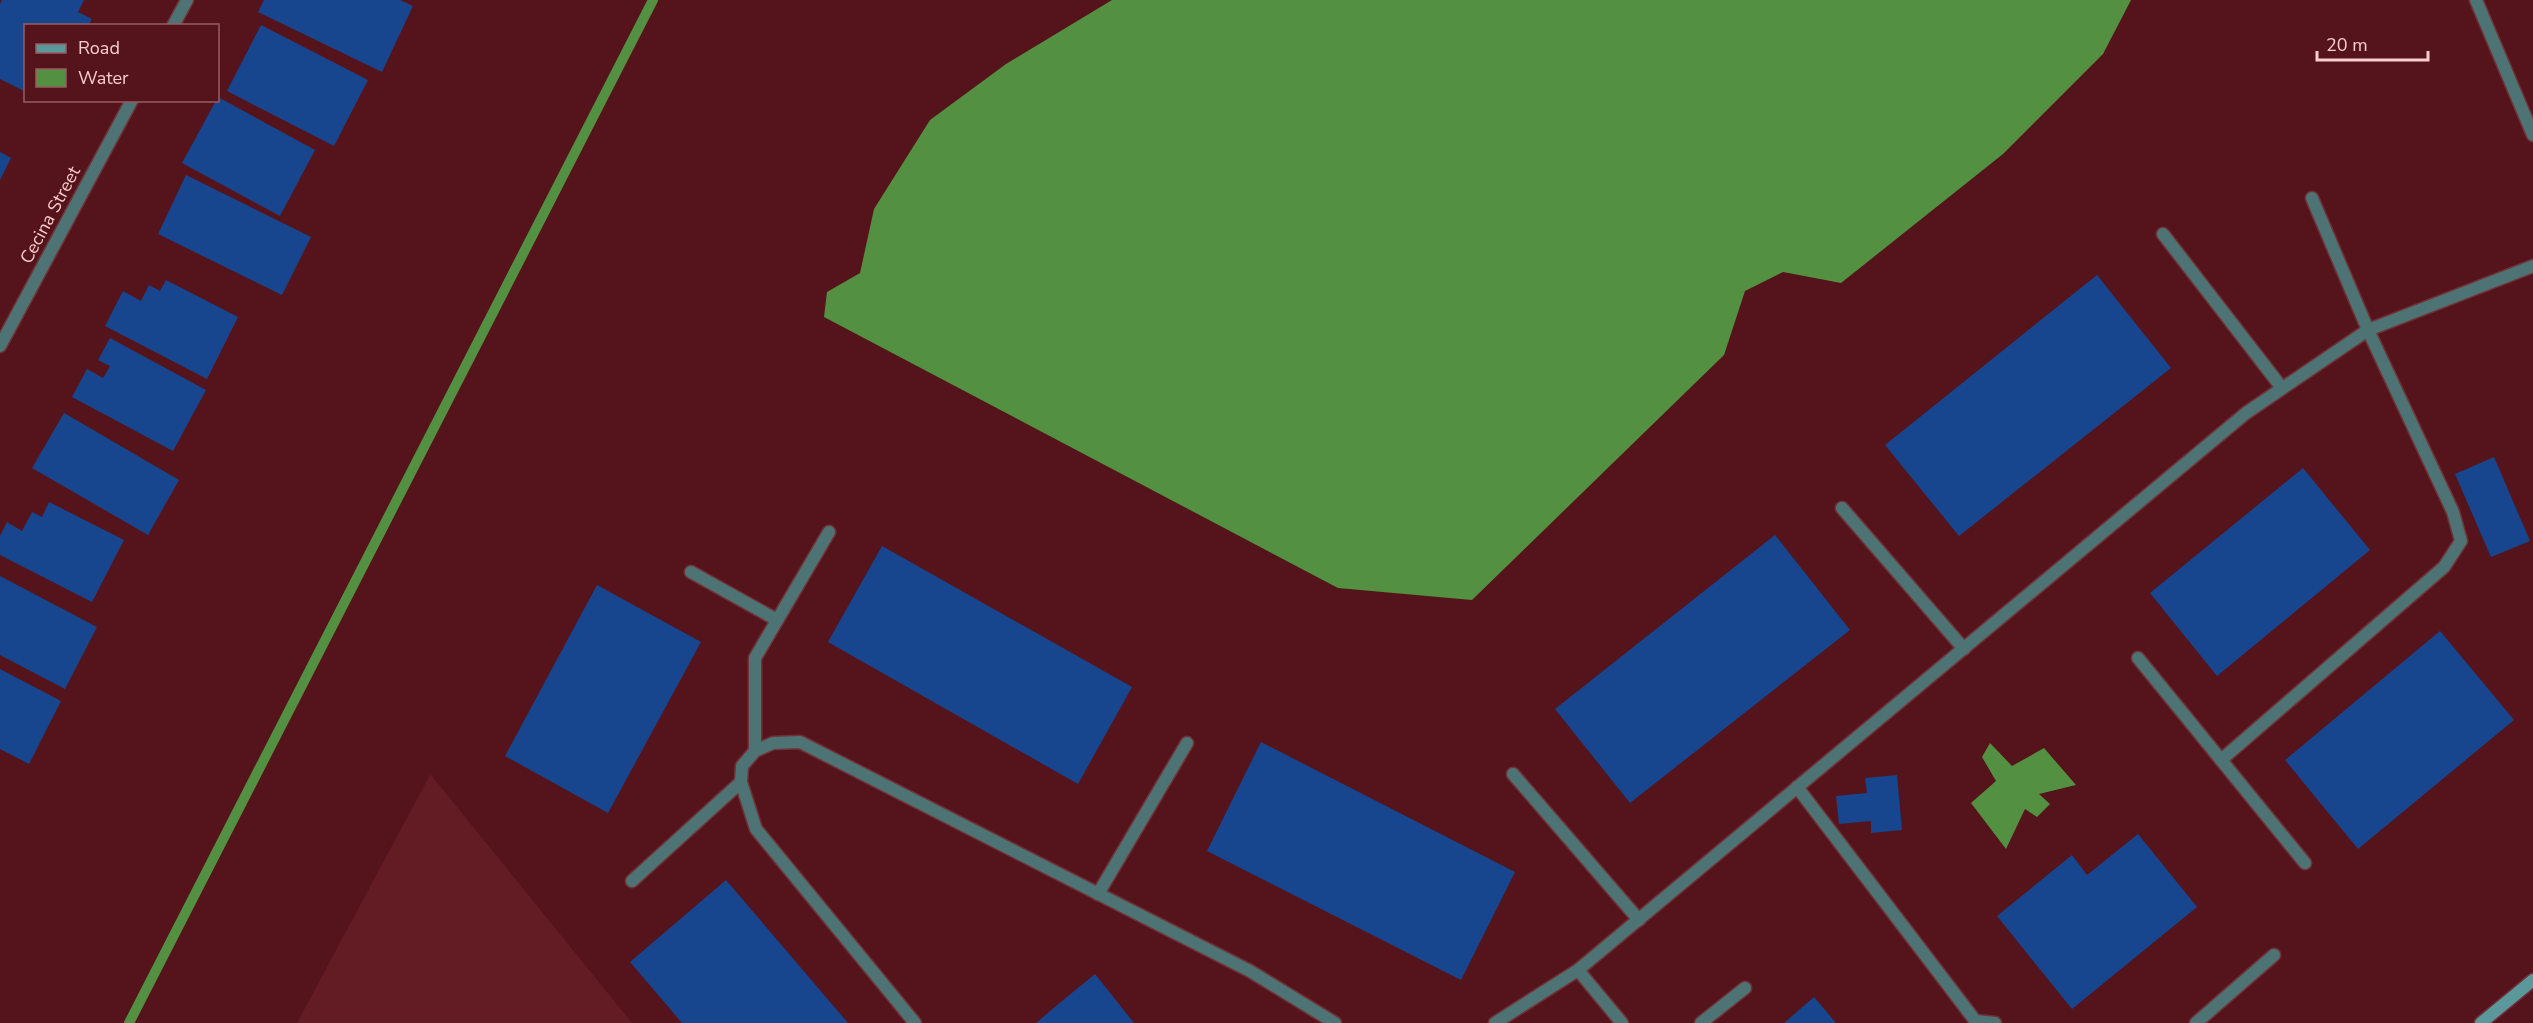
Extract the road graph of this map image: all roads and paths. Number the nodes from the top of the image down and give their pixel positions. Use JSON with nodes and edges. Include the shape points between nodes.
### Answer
{"nodes":[{"id":1,"x":187,"y":0,"type":"edge"},
{"id":2,"x":2476,"y":0,"type":"edge"},
{"id":3,"x":174,"y":24,"type":"edge"},
{"id":4,"x":131,"y":102,"type":"edge"},
{"id":5,"x":2533,"y":135,"type":"edge"},
{"id":6,"x":2312,"y":198,"type":"dead end"},
{"id":7,"x":2163,"y":234,"type":"dead end"},
{"id":8,"x":2533,"y":267,"type":"edge"},
{"id":9,"x":2368,"y":330,"type":"junction"},
{"id":10,"x":0,"y":346,"type":"edge"},
{"id":11,"x":2282,"y":388,"type":"junction"},
{"id":12,"x":1842,"y":508,"type":"dead end"},
{"id":13,"x":829,"y":532,"type":"dead end"},
{"id":14,"x":691,"y":572,"type":"dead end"},
{"id":15,"x":777,"y":620,"type":"junction"},
{"id":16,"x":1964,"y":649,"type":"junction"},
{"id":17,"x":2138,"y":658,"type":"dead end"},
{"id":18,"x":1187,"y":743,"type":"dead end"},
{"id":19,"x":755,"y":751,"type":"junction"},
{"id":20,"x":2221,"y":760,"type":"junction"},
{"id":21,"x":1513,"y":774,"type":"dead end"},
{"id":22,"x":741,"y":782,"type":"junction"},
{"id":23,"x":1797,"y":787,"type":"junction"},
{"id":24,"x":2305,"y":863,"type":"dead end"},
{"id":25,"x":632,"y":881,"type":"dead end"},
{"id":26,"x":1098,"y":894,"type":"junction"},
{"id":27,"x":1639,"y":920,"type":"junction"},
{"id":28,"x":2274,"y":955,"type":"dead end"},
{"id":29,"x":1578,"y":970,"type":"junction"},
{"id":30,"x":2533,"y":980,"type":"edge"},
{"id":31,"x":1745,"y":988,"type":"dead end"},
{"id":32,"x":1977,"y":1022,"type":"edge"},
{"id":33,"x":915,"y":1023,"type":"edge"},
{"id":34,"x":1335,"y":1023,"type":"edge"},
{"id":35,"x":1495,"y":1023,"type":"edge"},
{"id":36,"x":1622,"y":1023,"type":"edge"},
{"id":37,"x":1701,"y":1023,"type":"edge"},
{"id":38,"x":1995,"y":1023,"type":"edge"},
{"id":39,"x":2196,"y":1023,"type":"edge"},
{"id":40,"x":2481,"y":1023,"type":"edge"}],
"edges":[{"from":1,"to":3,"type":"street"},
{"from":2,"to":5,"type":"street"},
{"from":4,"to":10,"type":"street","name":"Cecina Street"},
{"from":6,"to":9,"type":"street"},
{"from":7,"to":11,"type":"street"},
{"from":8,"to":9,"type":"street"},
{"from":9,"to":11,"type":"street"},
{"from":9,"to":20,"type":"street","via":[[2453,513],[2461,541],[2444,567]]},
{"from":11,"to":16,"type":"street","via":[[2246,413]]},
{"from":12,"to":16,"type":"street"},
{"from":13,"to":15,"type":"street"},
{"from":14,"to":15,"type":"street"},
{"from":15,"to":19,"type":"street","via":[[755,658]]},
{"from":16,"to":23,"type":"street"},
{"from":17,"to":20,"type":"street"},
{"from":18,"to":26,"type":"street"},
{"from":19,"to":22,"type":"street","via":[[742,766]]},
{"from":19,"to":26,"type":"street","via":[[772,743],[800,742]]},
{"from":20,"to":24,"type":"street"},
{"from":21,"to":27,"type":"street"},
{"from":22,"to":25,"type":"street"},
{"from":22,"to":33,"type":"street","via":[[756,829]]},
{"from":23,"to":27,"type":"street"},
{"from":23,"to":32,"type":"street"},
{"from":26,"to":34,"type":"street","via":[[1250,971]]},
{"from":27,"to":29,"type":"street"},
{"from":28,"to":39,"type":"street"},
{"from":29,"to":35,"type":"street"},
{"from":29,"to":36,"type":"street"},
{"from":30,"to":40,"type":"main road"},
{"from":31,"to":37,"type":"street"},
{"from":32,"to":38,"type":"street"}]}
